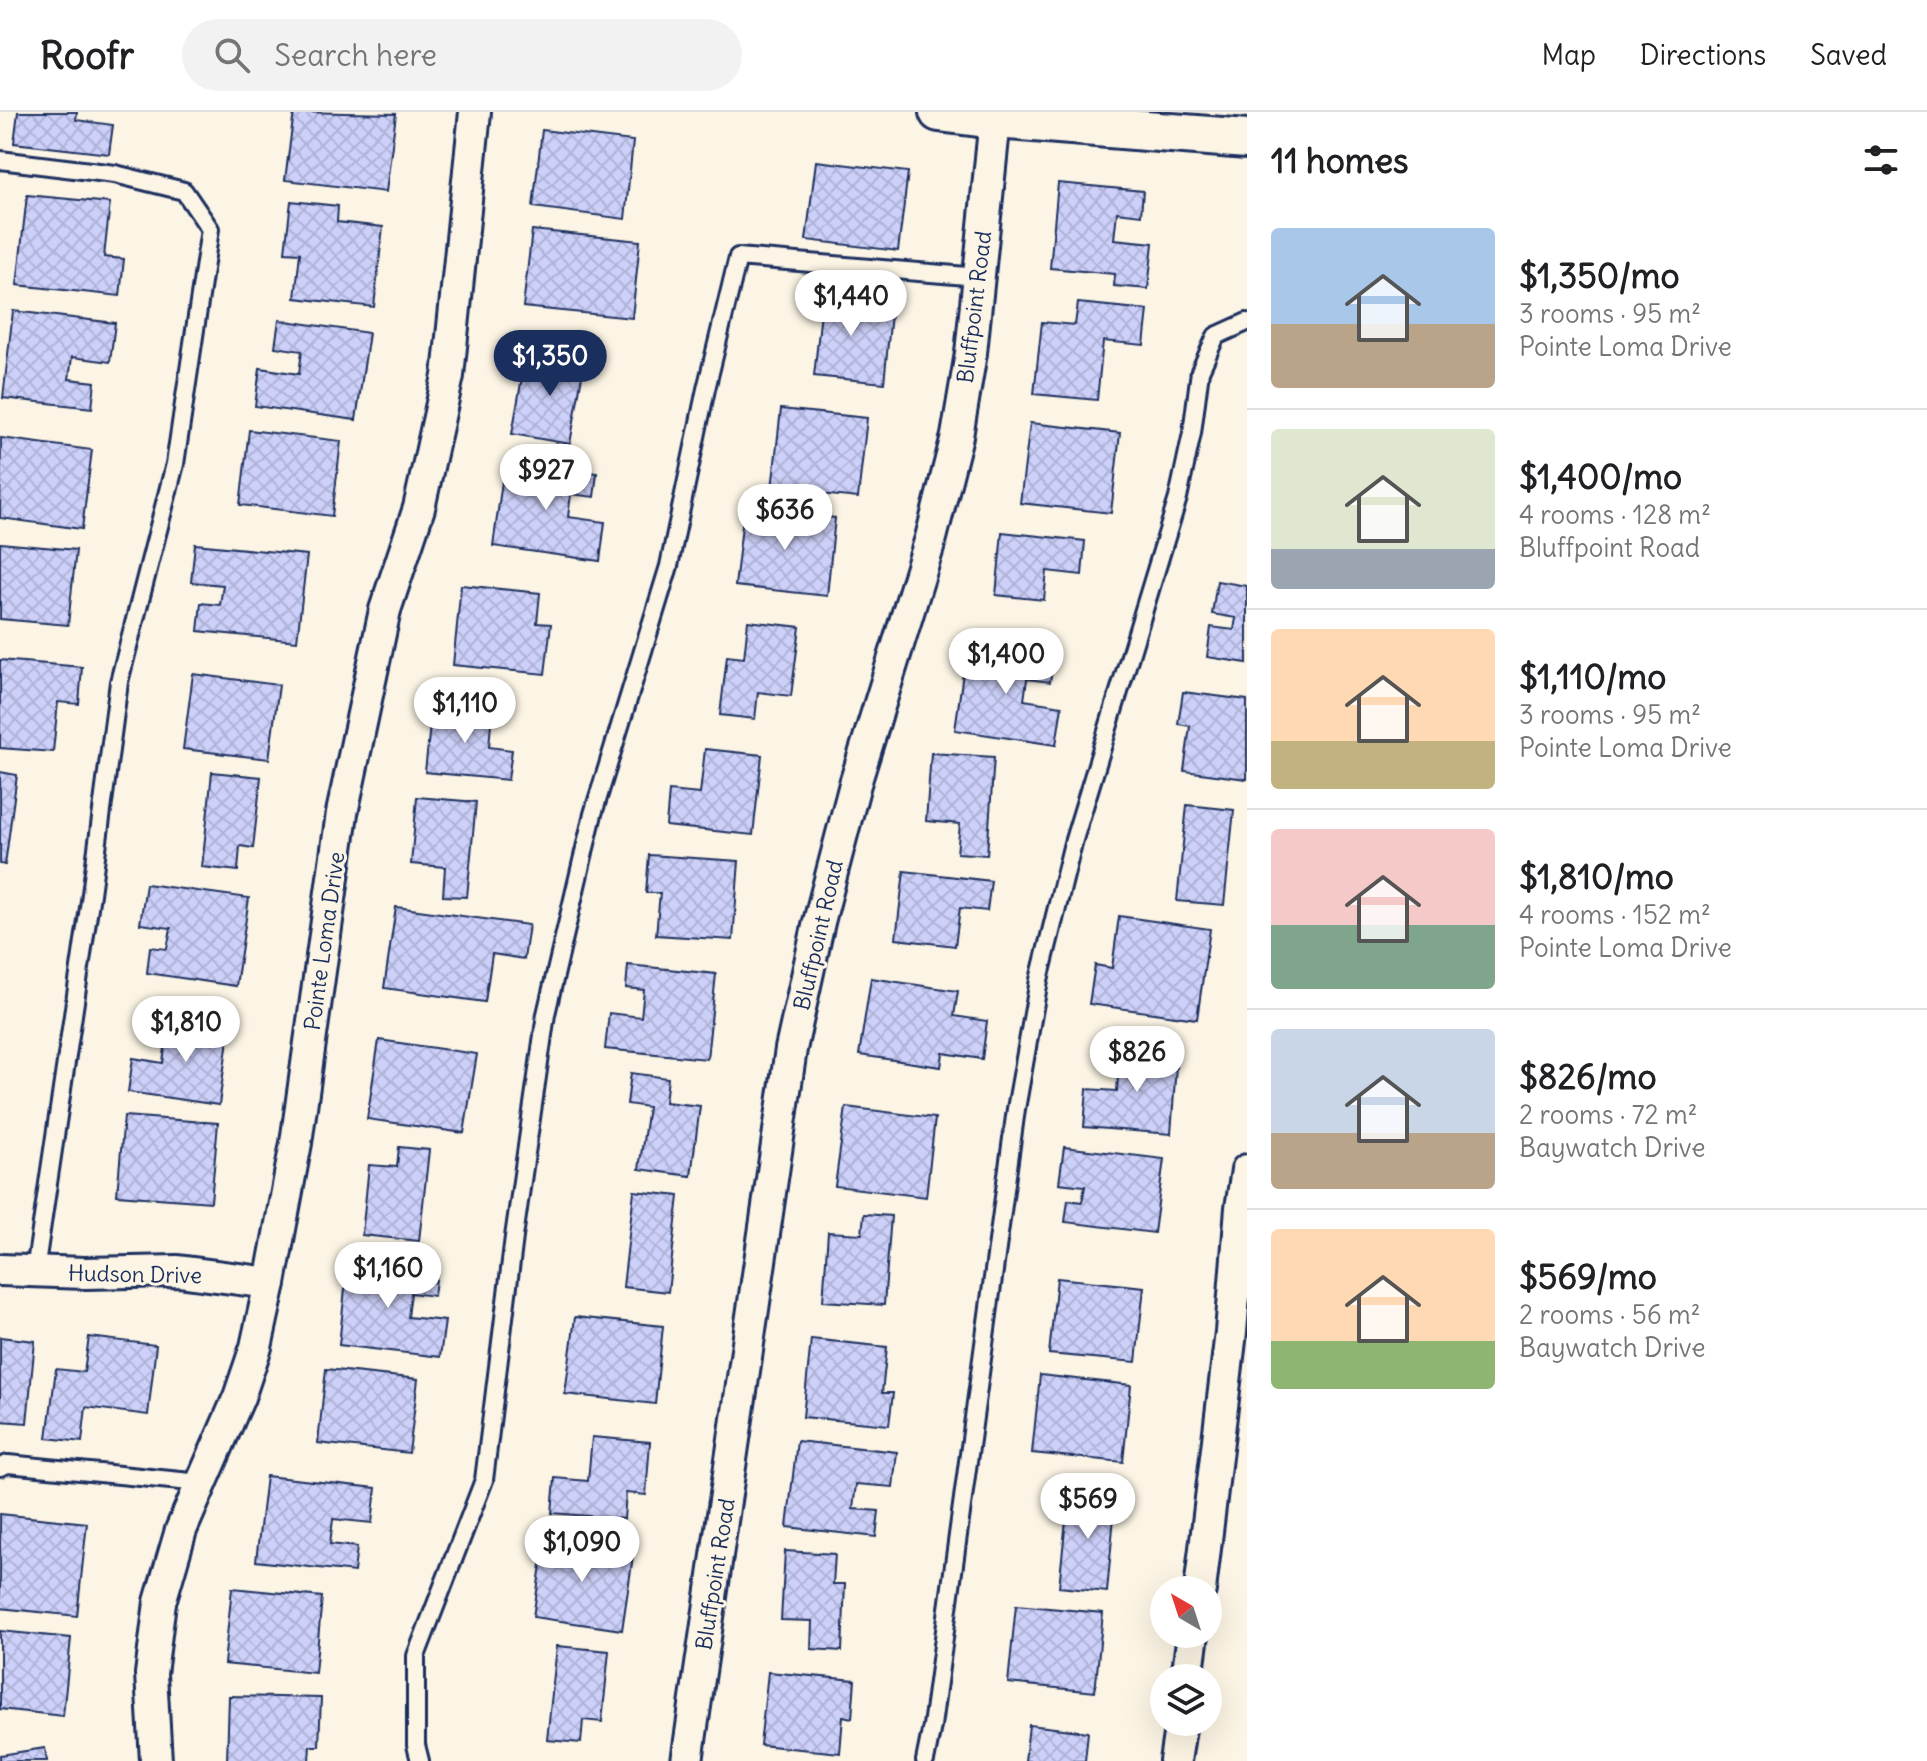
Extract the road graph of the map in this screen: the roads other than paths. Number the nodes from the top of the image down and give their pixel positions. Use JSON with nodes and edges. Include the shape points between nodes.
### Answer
{"nodes":[{"id":1,"x":475,"y":112,"type":"edge"},
{"id":2,"x":939,"y":112,"type":"edge"},
{"id":3,"x":995,"y":119,"type":"junction"},
{"id":4,"x":1247,"y":139,"type":"edge"},
{"id":5,"x":0,"y":160,"type":"edge"},
{"id":6,"x":979,"y":277,"type":"junction"},
{"id":7,"x":1247,"y":322,"type":"edge"},
{"id":8,"x":1247,"y":1170,"type":"edge"},
{"id":9,"x":0,"y":1270,"type":"edge"},
{"id":10,"x":35,"y":1271,"type":"junction"},
{"id":11,"x":270,"y":1283,"type":"junction"},
{"id":12,"x":0,"y":1467,"type":"edge"},
{"id":13,"x":201,"y":1483,"type":"junction"},
{"id":14,"x":1202,"y":1576,"type":"edge"},
{"id":15,"x":1179,"y":1736,"type":"edge"},
{"id":16,"x":156,"y":1761,"type":"edge"},
{"id":17,"x":420,"y":1761,"type":"edge"},
{"id":18,"x":687,"y":1761,"type":"edge"},
{"id":19,"x":925,"y":1761,"type":"edge"},
{"id":20,"x":1175,"y":1761,"type":"edge"}],
"edges":[{"from":1,"to":11,"type":"street","name":"Pointe Loma Drive","via":[[448,376],[419,508],[385,610],[342,813],[296,1143]]},
{"from":2,"to":3,"type":"street"},
{"from":3,"to":4,"type":"street"},
{"from":3,"to":6,"type":"street","name":"Bluffpoint Road"},
{"from":5,"to":10,"type":"lane","via":[[115,174],[184,191],[210,229],[175,464],[119,682]]},
{"from":6,"to":17,"type":"lane","via":[[738,257],[669,566],[593,814],[546,1014],[484,1480],[416,1656]]},
{"from":6,"to":18,"type":"street","name":"Bluffpoint Road","via":[[957,436],[855,784],[791,1049]]},
{"from":7,"to":19,"type":"lane","via":[[1216,336],[1200,371],[1178,498],[1073,843],[1039,980],[1016,1109]]},
{"from":8,"to":14,"type":"street"},
{"from":9,"to":10,"type":"street","name":"Hudson Drive"},
{"from":10,"to":11,"type":"street","name":"Hudson Drive","via":[[178,1271]]},
{"from":11,"to":13,"type":"street","name":"Pointe Loma Drive","via":[[252,1360]]},
{"from":12,"to":13,"type":"lane"},
{"from":13,"to":16,"type":"street","name":"Pointe Loma Drive","via":[[160,1602],[151,1674]]},
{"from":15,"to":20,"type":"street"}]}
